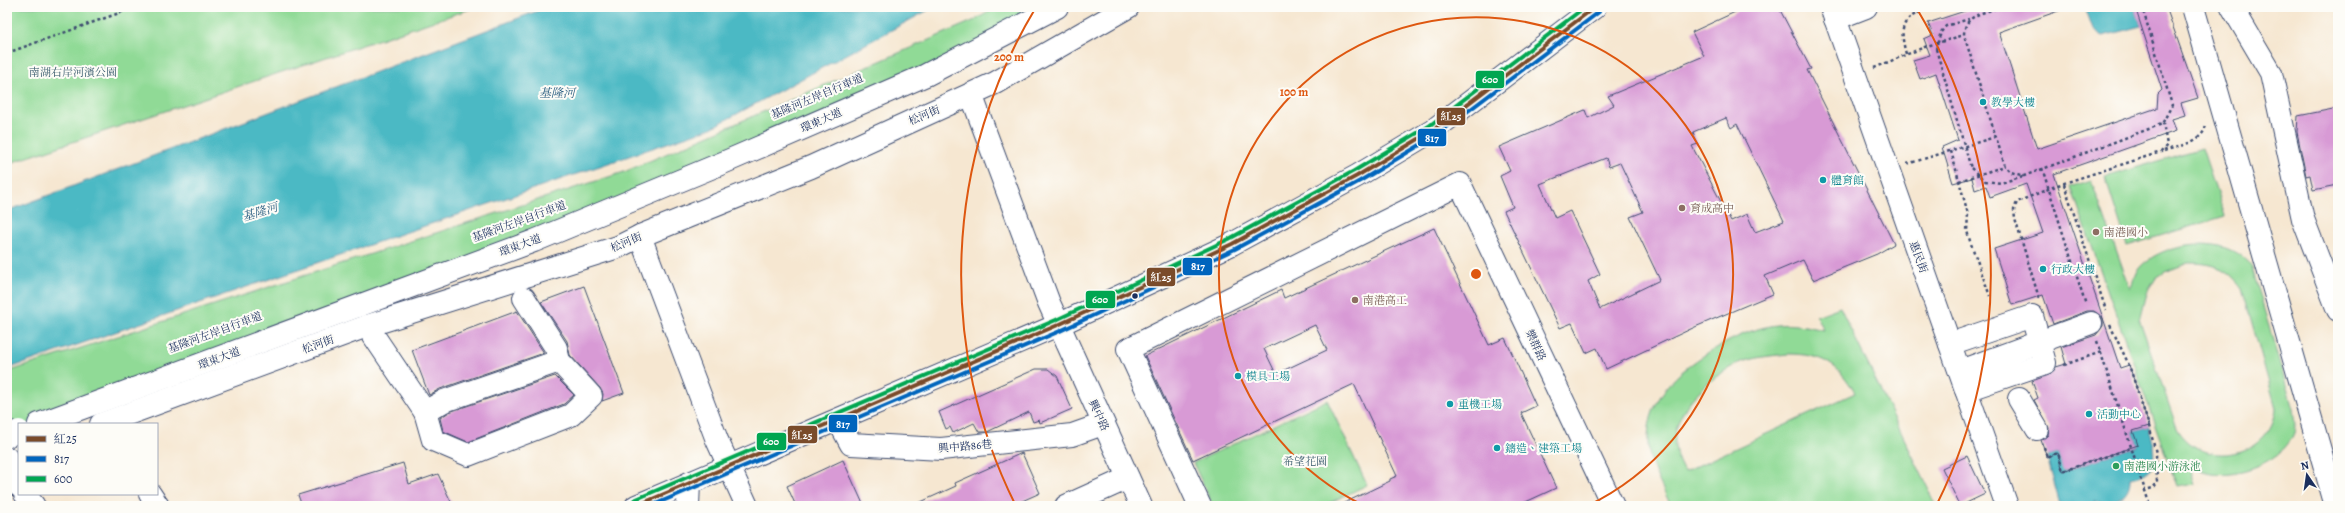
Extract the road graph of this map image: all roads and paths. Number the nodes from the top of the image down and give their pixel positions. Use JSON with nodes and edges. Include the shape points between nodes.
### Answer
{"nodes":[{"id":1,"x":136,"y":7,"type":"edge"},
{"id":2,"x":1058,"y":7,"type":"edge"},
{"id":3,"x":1128,"y":7,"type":"edge"},
{"id":4,"x":1595,"y":7,"type":"edge"},
{"id":5,"x":1866,"y":7,"type":"edge"},
{"id":6,"x":1933,"y":7,"type":"edge"},
{"id":7,"x":2002,"y":7,"type":"edge"},
{"id":8,"x":2142,"y":7,"type":"edge"},
{"id":9,"x":2193,"y":7,"type":"edge"},
{"id":10,"x":2232,"y":7,"type":"edge"},
{"id":11,"x":1833,"y":13,"type":"edge"},
{"id":12,"x":1969,"y":19,"type":"junction"},
{"id":13,"x":1964,"y":35,"type":"junction"},
{"id":14,"x":7,"y":53,"type":"edge"},
{"id":15,"x":1906,"y":54,"type":"junction"},
{"id":16,"x":1874,"y":68,"type":"dead end"},
{"id":17,"x":971,"y":94,"type":"junction"},
{"id":18,"x":2206,"y":121,"type":"dead end"},
{"id":19,"x":2162,"y":124,"type":"junction"},
{"id":20,"x":1996,"y":137,"type":"junction"},
{"id":21,"x":1951,"y":151,"type":"junction"},
{"id":22,"x":2161,"y":152,"type":"junction"},
{"id":23,"x":1906,"y":165,"type":"dead end"},
{"id":24,"x":2005,"y":166,"type":"junction"},
{"id":25,"x":2042,"y":168,"type":"junction"},
{"id":26,"x":2024,"y":176,"type":"junction"},
{"id":27,"x":1959,"y":181,"type":"junction"},
{"id":28,"x":2064,"y":184,"type":"junction"},
{"id":29,"x":2049,"y":189,"type":"junction"},
{"id":30,"x":640,"y":236,"type":"junction"},
{"id":31,"x":1990,"y":296,"type":"dead end"},
{"id":32,"x":524,"y":298,"type":"dead end"},
{"id":33,"x":2040,"y":304,"type":"dead end"},
{"id":34,"x":2338,"y":310,"type":"edge"},
{"id":35,"x":2102,"y":318,"type":"junction"},
{"id":36,"x":1058,"y":325,"type":"junction"},
{"id":37,"x":367,"y":326,"type":"junction"},
{"id":38,"x":2039,"y":342,"type":"junction"},
{"id":39,"x":1950,"y":344,"type":"junction"},
{"id":40,"x":2101,"y":352,"type":"junction"},
{"id":41,"x":559,"y":361,"type":"junction"},
{"id":42,"x":2059,"y":366,"type":"dead end"},
{"id":43,"x":1963,"y":381,"type":"junction"},
{"id":44,"x":2019,"y":399,"type":"dead end"},
{"id":45,"x":425,"y":412,"type":"junction"},
{"id":46,"x":838,"y":420,"type":"junction"},
{"id":47,"x":42,"y":423,"type":"edge"},
{"id":48,"x":46,"y":423,"type":"edge"},
{"id":49,"x":104,"y":423,"type":"edge"},
{"id":50,"x":1103,"y":424,"type":"junction"},
{"id":51,"x":2038,"y":429,"type":"joint"},
{"id":52,"x":18,"y":432,"type":"edge"},
{"id":53,"x":7,"y":436,"type":"edge"},
{"id":54,"x":2131,"y":448,"type":"junction"},
{"id":55,"x":18,"y":454,"type":"edge"},
{"id":56,"x":7,"y":458,"type":"edge"},
{"id":57,"x":728,"y":467,"type":"junction"},
{"id":58,"x":1128,"y":478,"type":"junction"},
{"id":59,"x":689,"y":483,"type":"junction"},
{"id":60,"x":18,"y":485,"type":"edge"},
{"id":61,"x":2144,"y":490,"type":"junction"},
{"id":62,"x":26,"y":495,"type":"edge"},
{"id":63,"x":151,"y":495,"type":"edge"},
{"id":64,"x":34,"y":506,"type":"edge"},
{"id":65,"x":158,"y":506,"type":"edge"},
{"id":66,"x":636,"y":506,"type":"edge"},
{"id":67,"x":688,"y":506,"type":"edge"},
{"id":68,"x":747,"y":506,"type":"edge"},
{"id":69,"x":1066,"y":506,"type":"edge"},
{"id":70,"x":1141,"y":506,"type":"edge"},
{"id":71,"x":1200,"y":506,"type":"edge"},
{"id":72,"x":1612,"y":506,"type":"edge"},
{"id":73,"x":2007,"y":506,"type":"edge"},
{"id":74,"x":2150,"y":506,"type":"edge"},
{"id":75,"x":2336,"y":506,"type":"edge"}],
"edges":[{"from":1,"to":14,"type":"path"},
{"from":2,"to":47,"type":"main road","name":"環東大道","via":[[926,74],[725,162],[534,241]]},
{"from":2,"to":48,"type":"main road","name":"環東大道","via":[[986,46],[641,198],[369,303]]},
{"from":3,"to":17,"type":"main road","name":"松河街","via":[[995,83]]},
{"from":4,"to":36,"type":"main road","via":[[1432,131],[1357,176],[1232,244]]},
{"from":5,"to":11,"type":"main road"},
{"from":6,"to":15,"type":"path","via":[[1913,14],[1904,24],[1902,36]]},
{"from":7,"to":12,"type":"path"},
{"from":8,"to":19,"type":"path","via":[[2172,105]]},
{"from":9,"to":75,"type":"main road"},
{"from":10,"to":34,"type":"main road","via":[[2271,73],[2303,219]]},
{"from":11,"to":39,"type":"main road","name":"惠民街"},
{"from":12,"to":13,"type":"path","via":[[1964,27]]},
{"from":12,"to":26,"type":"path","bridge":true,"via":[[1946,26],[1941,32],[1936,49],[1971,168],[1985,181],[2001,183]]},
{"from":13,"to":15,"type":"path"},
{"from":13,"to":20,"type":"path"},
{"from":15,"to":16,"type":"path"},
{"from":17,"to":30,"type":"main road","name":"松河街","via":[[811,167]]},
{"from":17,"to":36,"type":"main road","name":"興中路"},
{"from":18,"to":22,"type":"path","via":[[2206,128],[2198,138]]},
{"from":19,"to":22,"type":"path","via":[[2167,145]]},
{"from":19,"to":25,"type":"path"},
{"from":20,"to":21,"type":"path"},
{"from":20,"to":24,"type":"path"},
{"from":21,"to":23,"type":"path"},
{"from":21,"to":27,"type":"path"},
{"from":22,"to":28,"type":"path"},
{"from":24,"to":26,"type":"path","via":[[2011,172]]},
{"from":24,"to":27,"type":"path"},
{"from":25,"to":26,"type":"path"},
{"from":25,"to":29,"type":"path"},
{"from":27,"to":31,"type":"path","via":[[1968,214],[1967,231]]},
{"from":28,"to":29,"type":"path"},
{"from":28,"to":35,"type":"path"},
{"from":29,"to":33,"type":"path","via":[[2022,199],[2017,202],[2014,210],[2014,219]]},
{"from":29,"to":35,"type":"path"},
{"from":30,"to":37,"type":"main road","name":"松河街","via":[[618,247]]},
{"from":30,"to":57,"type":"main road"},
{"from":32,"to":41,"type":"main road","via":[[556,348]]},
{"from":35,"to":38,"type":"main road"},
{"from":35,"to":40,"type":"path"},
{"from":35,"to":61,"type":"path","via":[[2129,364],[2155,447],[2157,483],[2153,488]]},
{"from":36,"to":46,"type":"main road"},
{"from":36,"to":50,"type":"main road","name":"興中路"},
{"from":37,"to":45,"type":"main road"},
{"from":37,"to":49,"type":"main road","name":"松河街"},
{"from":38,"to":39,"type":"main road","via":[[2032,316]]},
{"from":38,"to":43,"type":"main road","via":[[2007,354]]},
{"from":38,"to":43,"type":"main road","via":[[2045,363]]},
{"from":39,"to":43,"type":"main road","name":"惠民街"},
{"from":40,"to":42,"type":"path"},
{"from":40,"to":54,"type":"path"},
{"from":41,"to":45,"type":"main road","via":[[444,400]]},
{"from":41,"to":45,"type":"main road","via":[[591,396],[572,415],[468,455],[433,440]]},
{"from":43,"to":73,"type":"main road","name":"惠民街"},
{"from":44,"to":51,"type":"main road"},
{"from":46,"to":50,"type":"main road","name":"興中路86巷","via":[[851,444],[941,449],[1072,435]]},
{"from":46,"to":57,"type":"main road"},
{"from":50,"to":58,"type":"main road","name":"興中路"},
{"from":51,"to":54,"type":"path","via":[[2047,457],[2058,454],[2063,471]]},
{"from":52,"to":53,"type":"main road","bridge":true},
{"from":54,"to":61,"type":"path"},
{"from":55,"to":56,"type":"main road"},
{"from":56,"to":60,"type":"main road"},
{"from":57,"to":59,"type":"main road"},
{"from":57,"to":68,"type":"main road"},
{"from":58,"to":69,"type":"main road"},
{"from":58,"to":70,"type":"main road","name":"興中路"},
{"from":59,"to":66,"type":"main road"},
{"from":59,"to":67,"type":"main road"},
{"from":61,"to":74,"type":"path"},
{"from":62,"to":64,"type":"main road"},
{"from":63,"to":65,"type":"main road"},
{"from":71,"to":72,"type":"main road","name":"樂群路","via":[[1128,349],[1460,184]]}]}
